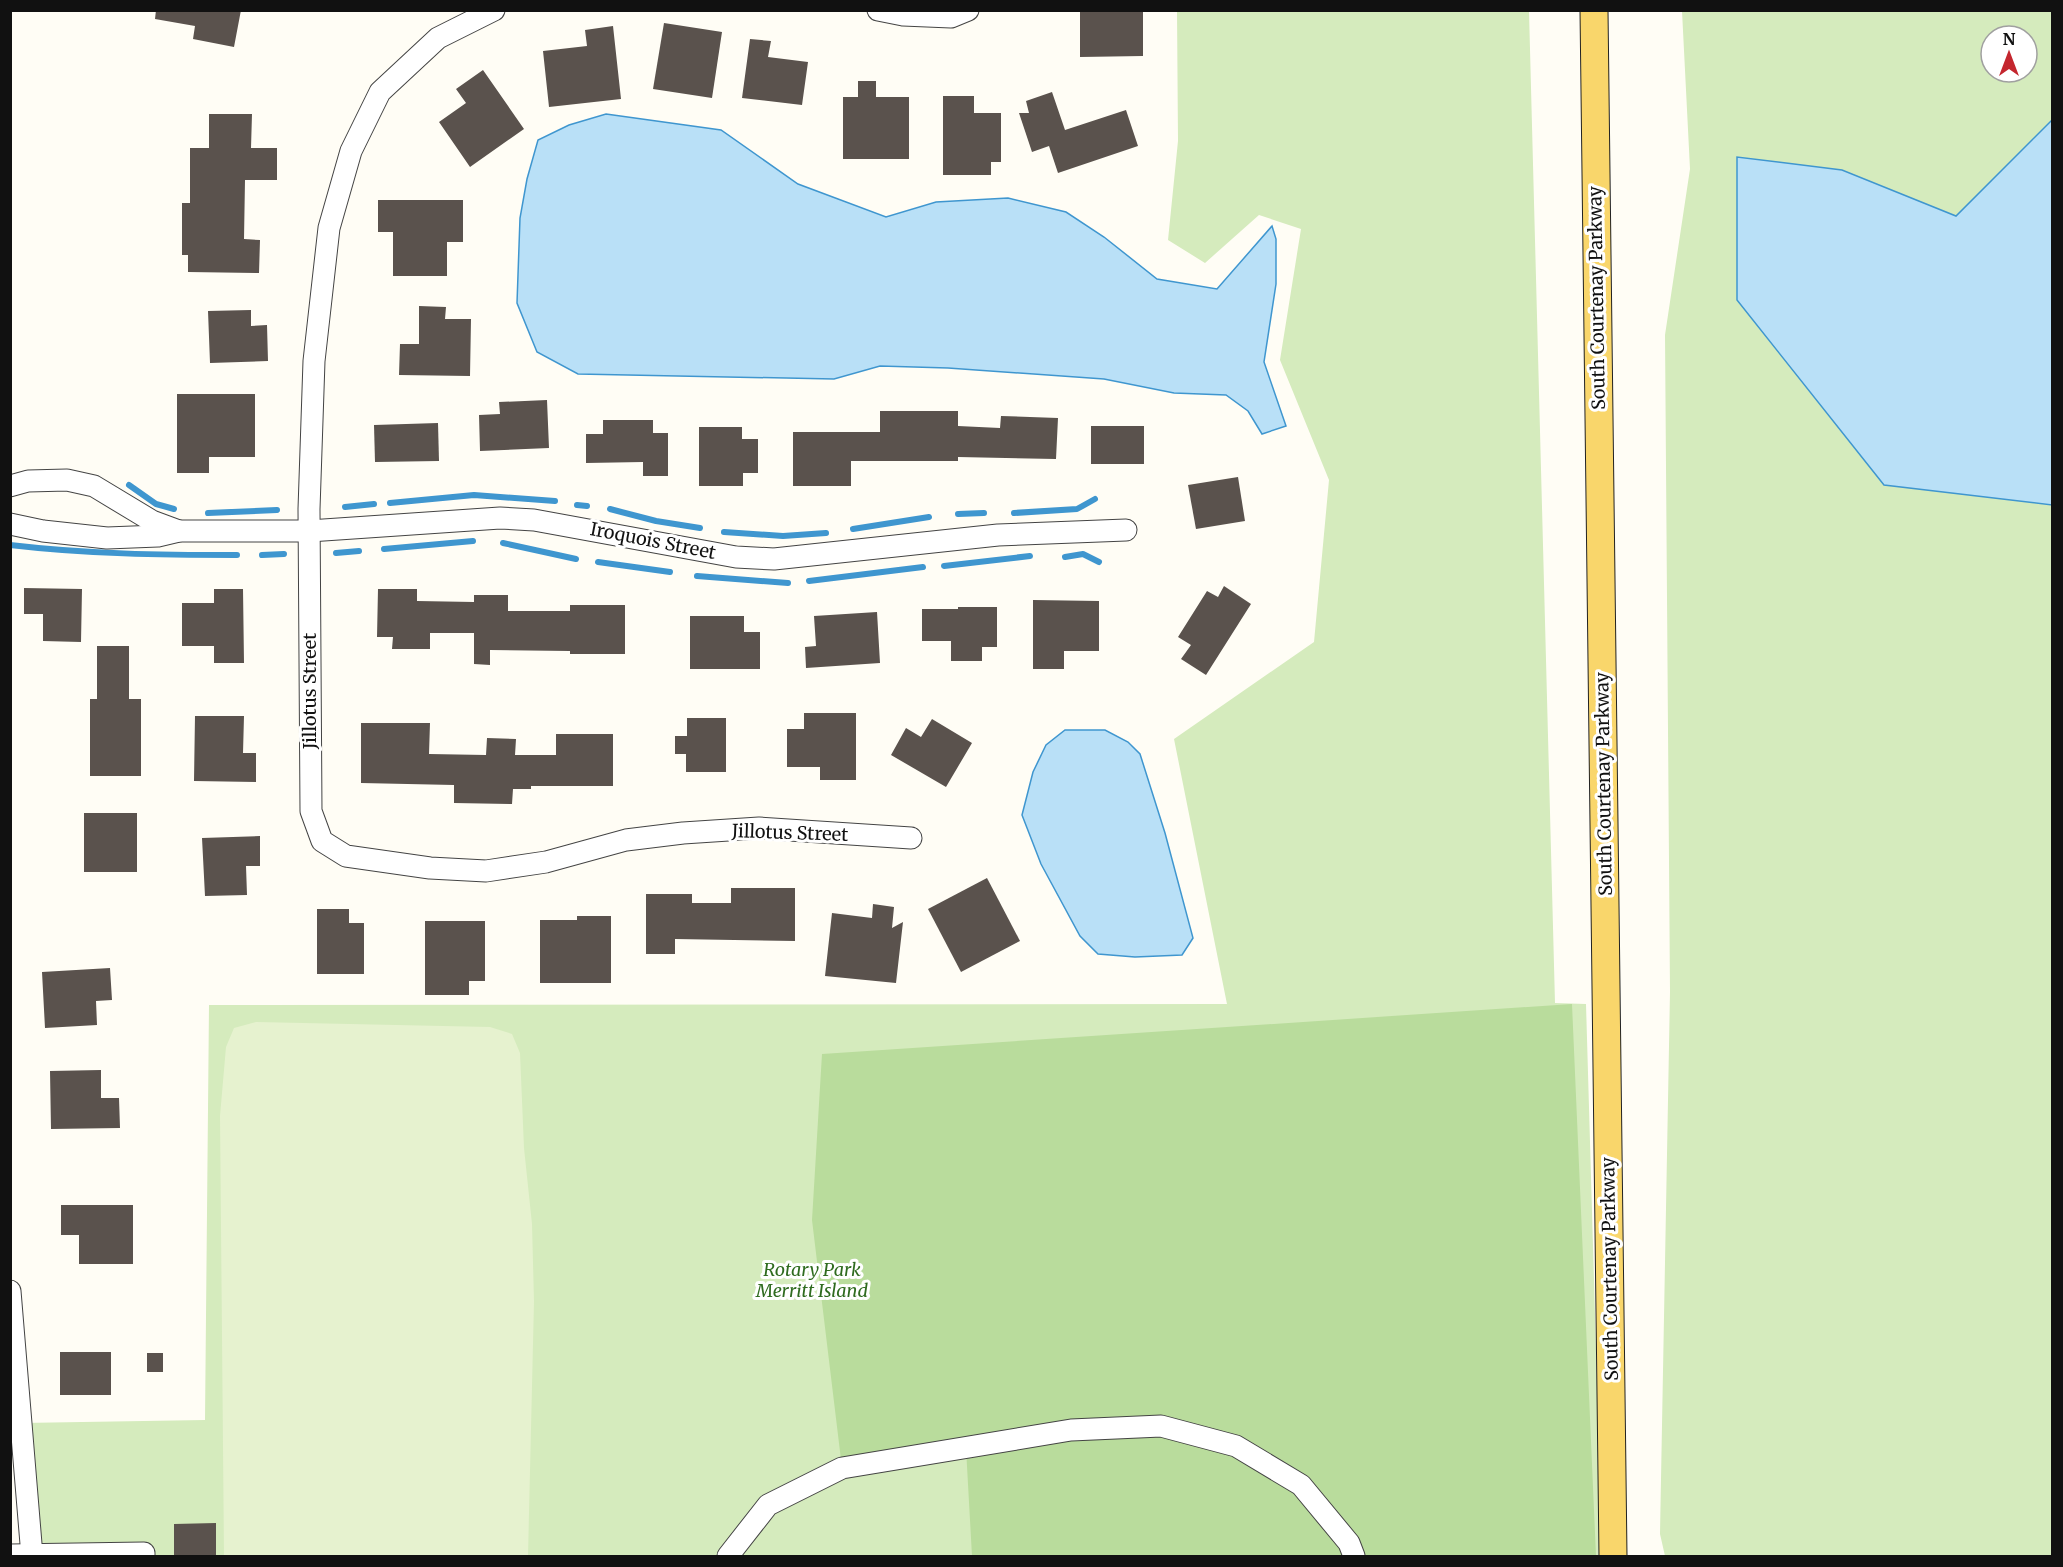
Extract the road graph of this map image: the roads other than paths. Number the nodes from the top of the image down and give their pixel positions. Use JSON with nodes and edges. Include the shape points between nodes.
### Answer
{"nodes":[{"id":1,"x":494,"y":10,"type":"edge"},
{"id":2,"x":878,"y":10,"type":"edge"},
{"id":3,"x":968,"y":10,"type":"edge"},
{"id":4,"x":1594,"y":10,"type":"edge"},
{"id":5,"x":10,"y":486,"type":"edge"},
{"id":6,"x":10,"y":524,"type":"edge"},
{"id":7,"x":1126,"y":530,"type":"dead end"},
{"id":8,"x":179,"y":531,"type":"junction"},
{"id":9,"x":309,"y":531,"type":"junction"},
{"id":10,"x":911,"y":838,"type":"dead end"},
{"id":11,"x":10,"y":1291,"type":"edge"},
{"id":12,"x":10,"y":1555,"type":"edge"},
{"id":13,"x":32,"y":1556,"type":"edge"},
{"id":14,"x":144,"y":1557,"type":"edge"},
{"id":15,"x":728,"y":1557,"type":"edge"},
{"id":16,"x":1354,"y":1557,"type":"edge"},
{"id":17,"x":1613,"y":1557,"type":"edge"}],
"edges":[{"from":1,"to":9,"type":"street","name":"Jillotus Street","via":[[438,38],[380,92],[351,151],[327,240],[314,361]]},
{"from":2,"to":3,"type":"street","via":[[951,17]]},
{"from":4,"to":17,"type":"main road","name":"South Courtenay Parkway"},
{"from":5,"to":8,"type":"street","name":"Iroquois Street","via":[[28,481],[67,480],[94,486],[152,521]]},
{"from":6,"to":8,"type":"street","name":"Iroquois Street","via":[[107,538]]},
{"from":7,"to":9,"type":"street","name":"Iroquois Street","via":[[998,535],[774,559],[736,557],[523,519]]},
{"from":8,"to":9,"type":"street","name":"Iroquois Street"},
{"from":9,"to":10,"type":"street","name":"Jillotus Street","via":[[311,811],[322,841],[346,856],[486,871],[546,862],[626,840],[683,833],[759,828]]},
{"from":11,"to":13,"type":"street"},
{"from":12,"to":13,"type":"street"},
{"from":13,"to":14,"type":"street"},
{"from":15,"to":16,"type":"street","via":[[768,1505],[842,1468],[1071,1430],[1161,1426],[1236,1446],[1301,1485],[1349,1543]]}]}
